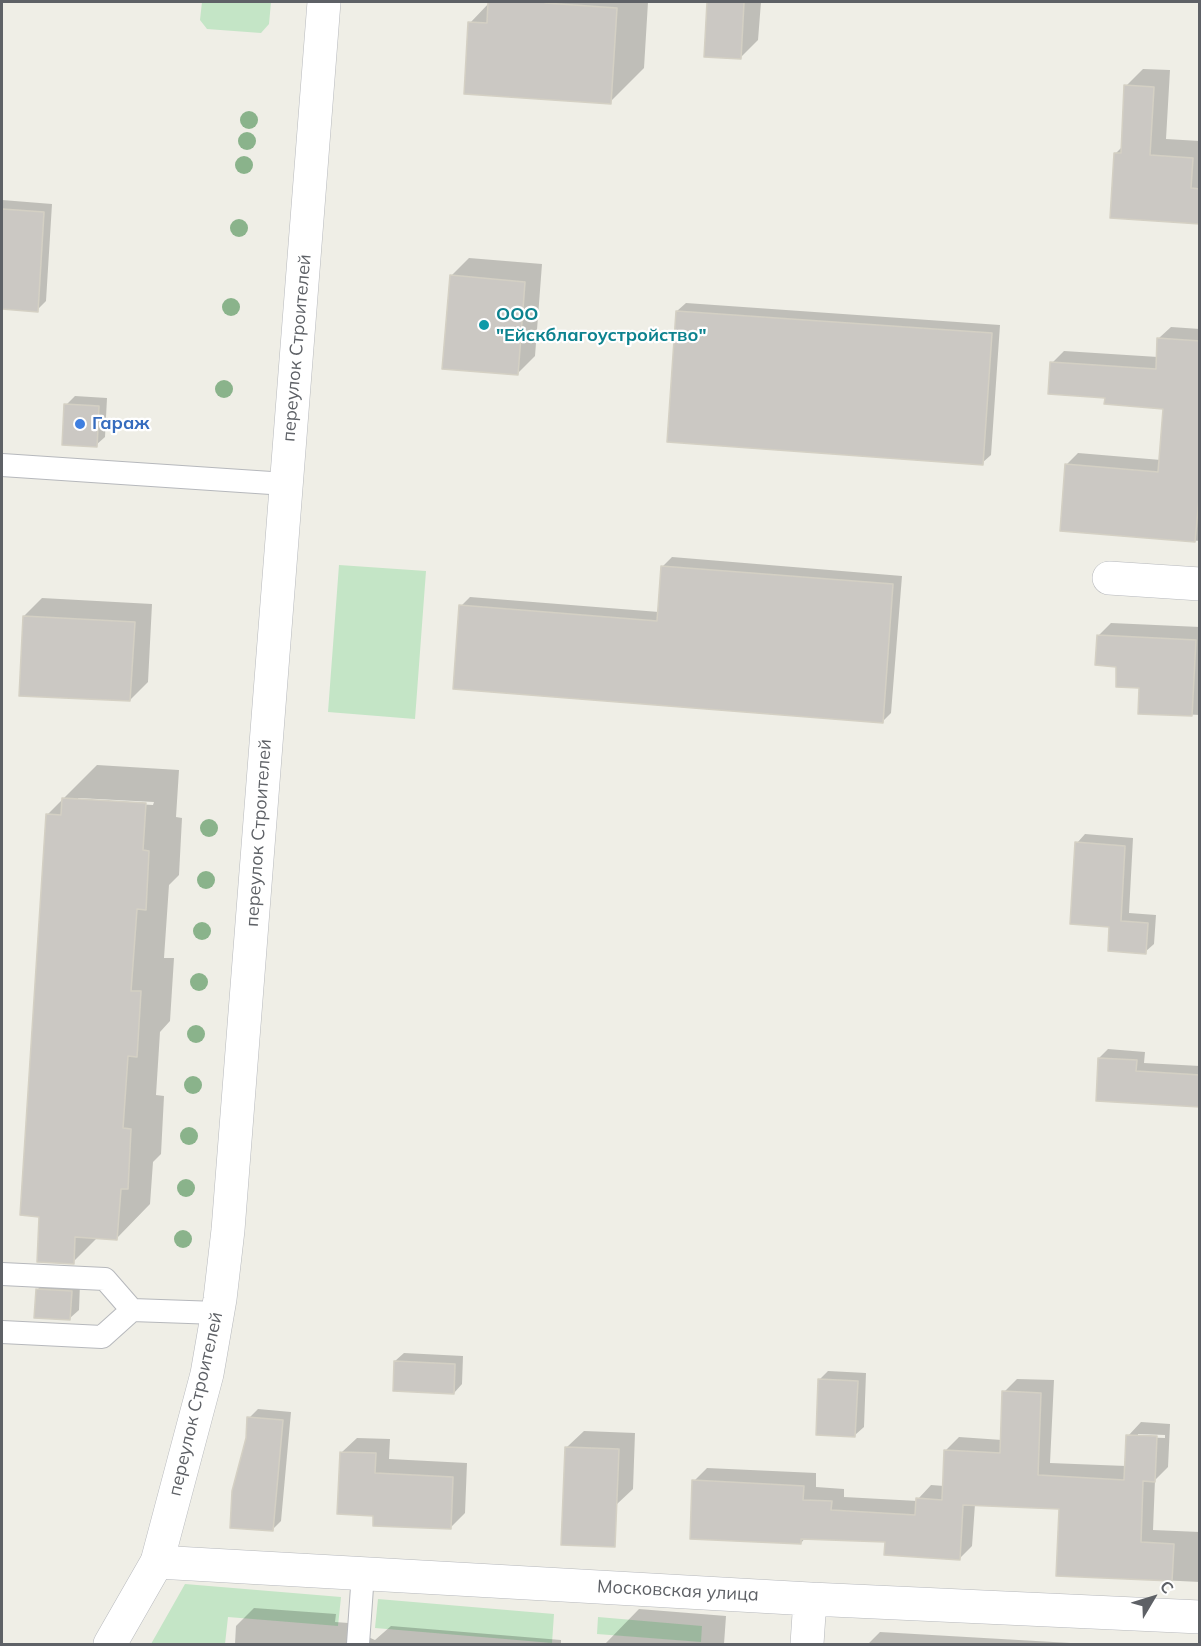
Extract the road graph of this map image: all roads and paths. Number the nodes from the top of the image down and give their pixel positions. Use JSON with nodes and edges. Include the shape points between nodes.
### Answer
{"nodes":[{"id":1,"x":324,"y":2,"type":"edge"},
{"id":2,"x":2,"y":465,"type":"edge"},
{"id":3,"x":286,"y":484,"type":"junction"},
{"id":4,"x":1109,"y":578,"type":"dead end"},
{"id":5,"x":1200,"y":584,"type":"edge"},
{"id":6,"x":2,"y":1274,"type":"edge"},
{"id":7,"x":132,"y":1310,"type":"junction"},
{"id":8,"x":217,"y":1313,"type":"junction"},
{"id":9,"x":2,"y":1332,"type":"edge"},
{"id":10,"x":157,"y":1562,"type":"junction"},
{"id":11,"x":363,"y":1574,"type":"junction"},
{"id":12,"x":810,"y":1599,"type":"junction"},
{"id":13,"x":1200,"y":1617,"type":"edge"},
{"id":14,"x":110,"y":1644,"type":"edge"},
{"id":15,"x":358,"y":1644,"type":"edge"},
{"id":16,"x":807,"y":1644,"type":"edge"}],
"edges":[{"from":1,"to":3,"type":"street","name":"переулок Строителей"},
{"from":2,"to":3,"type":"lane"},
{"from":3,"to":8,"type":"street","name":"переулок Строителей","via":[[228,1230]]},
{"from":4,"to":5,"type":"street"},
{"from":6,"to":7,"type":"lane","via":[[105,1280]]},
{"from":7,"to":8,"type":"lane"},
{"from":7,"to":9,"type":"lane","via":[[102,1337]]},
{"from":8,"to":10,"type":"street","name":"переулок Строителей","via":[[207,1374]]},
{"from":10,"to":11,"type":"street","name":"Московская улица"},
{"from":10,"to":14,"type":"street","name":"переулок Строителей"},
{"from":11,"to":12,"type":"street","name":"Московская улица"},
{"from":11,"to":15,"type":"lane"},
{"from":12,"to":13,"type":"street","name":"Московская улица"},
{"from":12,"to":16,"type":"street"}]}
